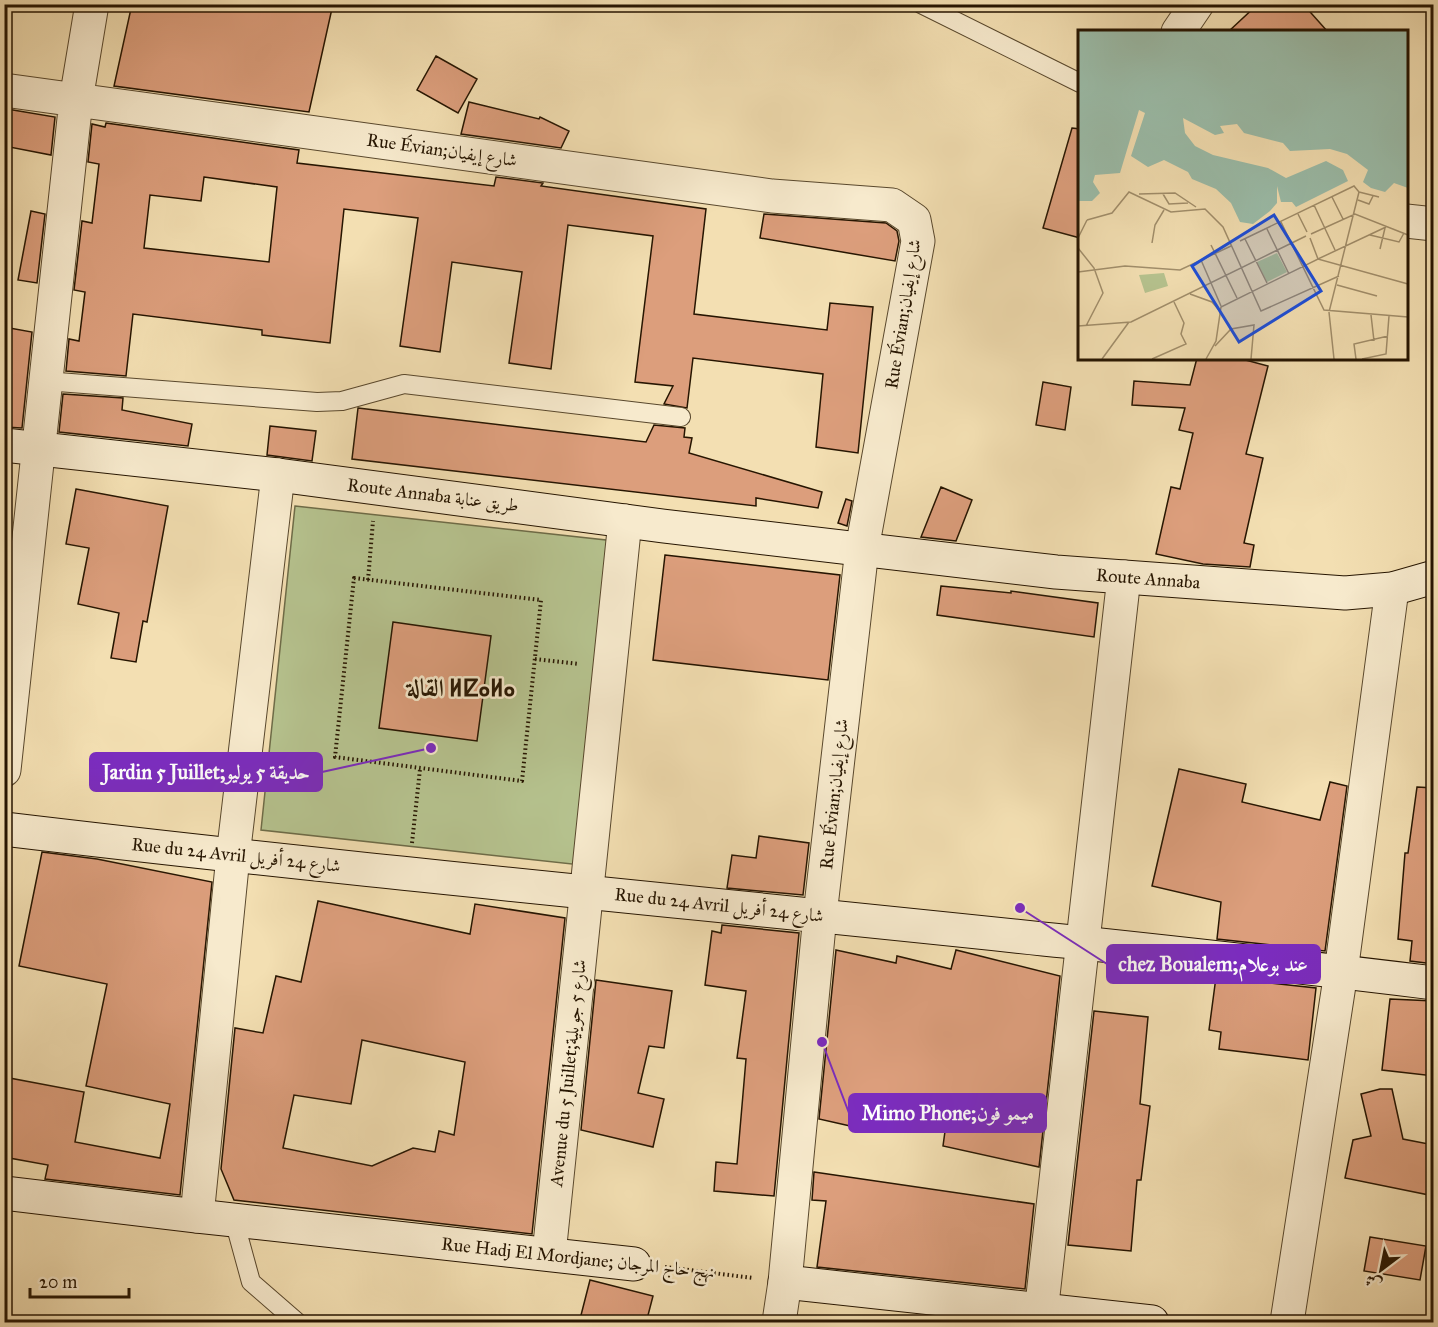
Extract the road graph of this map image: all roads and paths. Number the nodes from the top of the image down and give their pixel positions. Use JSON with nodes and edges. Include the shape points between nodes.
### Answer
{"nodes":[{"id":1,"x":92,"y":4,"type":"edge"},
{"id":2,"x":921,"y":4,"type":"edge"},
{"id":3,"x":1197,"y":4,"type":"edge"},
{"id":4,"x":1179,"y":30,"type":"edge"},
{"id":5,"x":1078,"y":82,"type":"edge"},
{"id":6,"x":4,"y":90,"type":"edge"},
{"id":7,"x":76,"y":100,"type":"junction"},
{"id":8,"x":1408,"y":221,"type":"edge"},
{"id":9,"x":1434,"y":224,"type":"edge"},
{"id":10,"x":45,"y":381,"type":"junction"},
{"id":11,"x":681,"y":417,"type":"dead end"},
{"id":12,"x":4,"y":445,"type":"edge"},
{"id":13,"x":38,"y":448,"type":"junction"},
{"id":14,"x":279,"y":475,"type":"junction"},
{"id":15,"x":376,"y":488,"type":"junction"},
{"id":16,"x":625,"y":521,"type":"junction"},
{"id":17,"x":862,"y":549,"type":"junction"},
{"id":18,"x":1124,"y":577,"type":"junction"},
{"id":19,"x":1434,"y":577,"type":"edge"},
{"id":20,"x":368,"y":580,"type":"junction"},
{"id":21,"x":1392,"y":589,"type":"junction"},
{"id":22,"x":535,"y":658,"type":"junction"},
{"id":23,"x":580,"y":664,"type":"dead end"},
{"id":24,"x":420,"y":769,"type":"junction"},
{"id":25,"x":4,"y":770,"type":"edge"},
{"id":26,"x":4,"y":829,"type":"edge"},
{"id":27,"x":233,"y":856,"type":"junction"},
{"id":28,"x":408,"y":874,"type":"junction"},
{"id":29,"x":586,"y":892,"type":"junction"},
{"id":30,"x":820,"y":915,"type":"junction"},
{"id":31,"x":1082,"y":944,"type":"junction"},
{"id":32,"x":1341,"y":972,"type":"junction"},
{"id":33,"x":1434,"y":983,"type":"edge"},
{"id":34,"x":4,"y":1193,"type":"edge"},
{"id":35,"x":197,"y":1216,"type":"junction"},
{"id":36,"x":234,"y":1220,"type":"junction"},
{"id":37,"x":549,"y":1254,"type":"junction"},
{"id":38,"x":634,"y":1264,"type":"joint"},
{"id":39,"x":785,"y":1282,"type":"junction"},
{"id":40,"x":1041,"y":1316,"type":"edge"},
{"id":41,"x":297,"y":1323,"type":"edge"},
{"id":42,"x":779,"y":1323,"type":"edge"},
{"id":43,"x":1152,"y":1323,"type":"edge"},
{"id":44,"x":1287,"y":1323,"type":"edge"}],
"edges":[{"from":1,"to":7,"type":"street"},
{"from":2,"to":5,"type":"lane"},
{"from":3,"to":4,"type":"street"},
{"from":6,"to":7,"type":"street","name":"Rue Évian;شارع إيفيان"},
{"from":7,"to":10,"type":"street"},
{"from":7,"to":17,"type":"street","name":"Rue Évian;شارع إيفيان","via":[[772,196],[892,205],[914,220],[918,242]]},
{"from":8,"to":9,"type":"street"},
{"from":10,"to":11,"type":"lane","via":[[317,402],[342,401],[404,384]]},
{"from":10,"to":13,"type":"street"},
{"from":12,"to":13,"type":"street","name":"Route Annaba طريق عنابة"},
{"from":13,"to":14,"type":"street","name":"Route Annaba طريق عنابة"},
{"from":13,"to":25,"type":"street"},
{"from":14,"to":15,"type":"street","name":"Route Annaba طريق عنابة"},
{"from":14,"to":27,"type":"street"},
{"from":15,"to":16,"type":"street","name":"Route Annaba طريق عنابة"},
{"from":15,"to":20,"type":"path"},
{"from":16,"to":17,"type":"street","name":"Route Annaba طريق عنابة"},
{"from":16,"to":29,"type":"street","name":"Avenue du 5 Juillet;شارع 5 جويلية"},
{"from":17,"to":18,"type":"street","name":"Route Annaba"},
{"from":17,"to":30,"type":"street","name":"Rue Évian;شارع إيفيان"},
{"from":18,"to":21,"type":"street","name":"Route Annaba","via":[[1345,593]]},
{"from":18,"to":31,"type":"street"},
{"from":19,"to":21,"type":"street","name":"Route Annaba"},
{"from":20,"to":22,"type":"path","via":[[541,600]]},
{"from":20,"to":24,"type":"path","via":[[354,578],[335,757]]},
{"from":21,"to":32,"type":"street"},
{"from":22,"to":23,"type":"path"},
{"from":22,"to":24,"type":"path","via":[[522,781]]},
{"from":24,"to":28,"type":"path"},
{"from":26,"to":27,"type":"street","name":"Rue du 24 Avril شارع 24 أفريل"},
{"from":27,"to":28,"type":"street","name":"Rue du 24 Avril شارع 24 أفريل"},
{"from":27,"to":35,"type":"street"},
{"from":28,"to":29,"type":"street","name":"Rue du 24 Avril شارع 24 أفريل"},
{"from":29,"to":30,"type":"street","name":"Rue du 24 Avril شارع 24 أفريل"},
{"from":29,"to":37,"type":"street","name":"Avenue du 5 Juillet;شارع 5 جويلية"},
{"from":30,"to":31,"type":"street","name":"Rue du 24 Avril شارع 24 أفريل"},
{"from":30,"to":39,"type":"street","name":"Rue Évian;شارع إيفيان"},
{"from":31,"to":32,"type":"street","name":"Rue du 24 Avril شارع 24 أفريل"},
{"from":31,"to":40,"type":"street"},
{"from":32,"to":33,"type":"street","name":"Rue du 24 Avril شارع 24 أفريل"},
{"from":32,"to":44,"type":"street"},
{"from":34,"to":35,"type":"street","name":"Rue Hadj El Mordjane; نهج حاج المرجان"},
{"from":35,"to":36,"type":"street","name":"Rue Hadj El Mordjane; نهج حاج المرجان"},
{"from":36,"to":37,"type":"street","name":"Rue Hadj El Mordjane; نهج حاج المرجان"},
{"from":36,"to":41,"type":"lane","via":[[251,1282]]},
{"from":37,"to":38,"type":"street","name":"Rue Hadj El Mordjane; نهج حاج المرجان"},
{"from":38,"to":39,"type":"path","name":"Rue Hadj El Mordjane; نهج حاج المرجان"},
{"from":39,"to":40,"type":"street"},
{"from":39,"to":42,"type":"street","name":"Rue Évian;شارع إيفيان"},
{"from":40,"to":43,"type":"street"}]}
